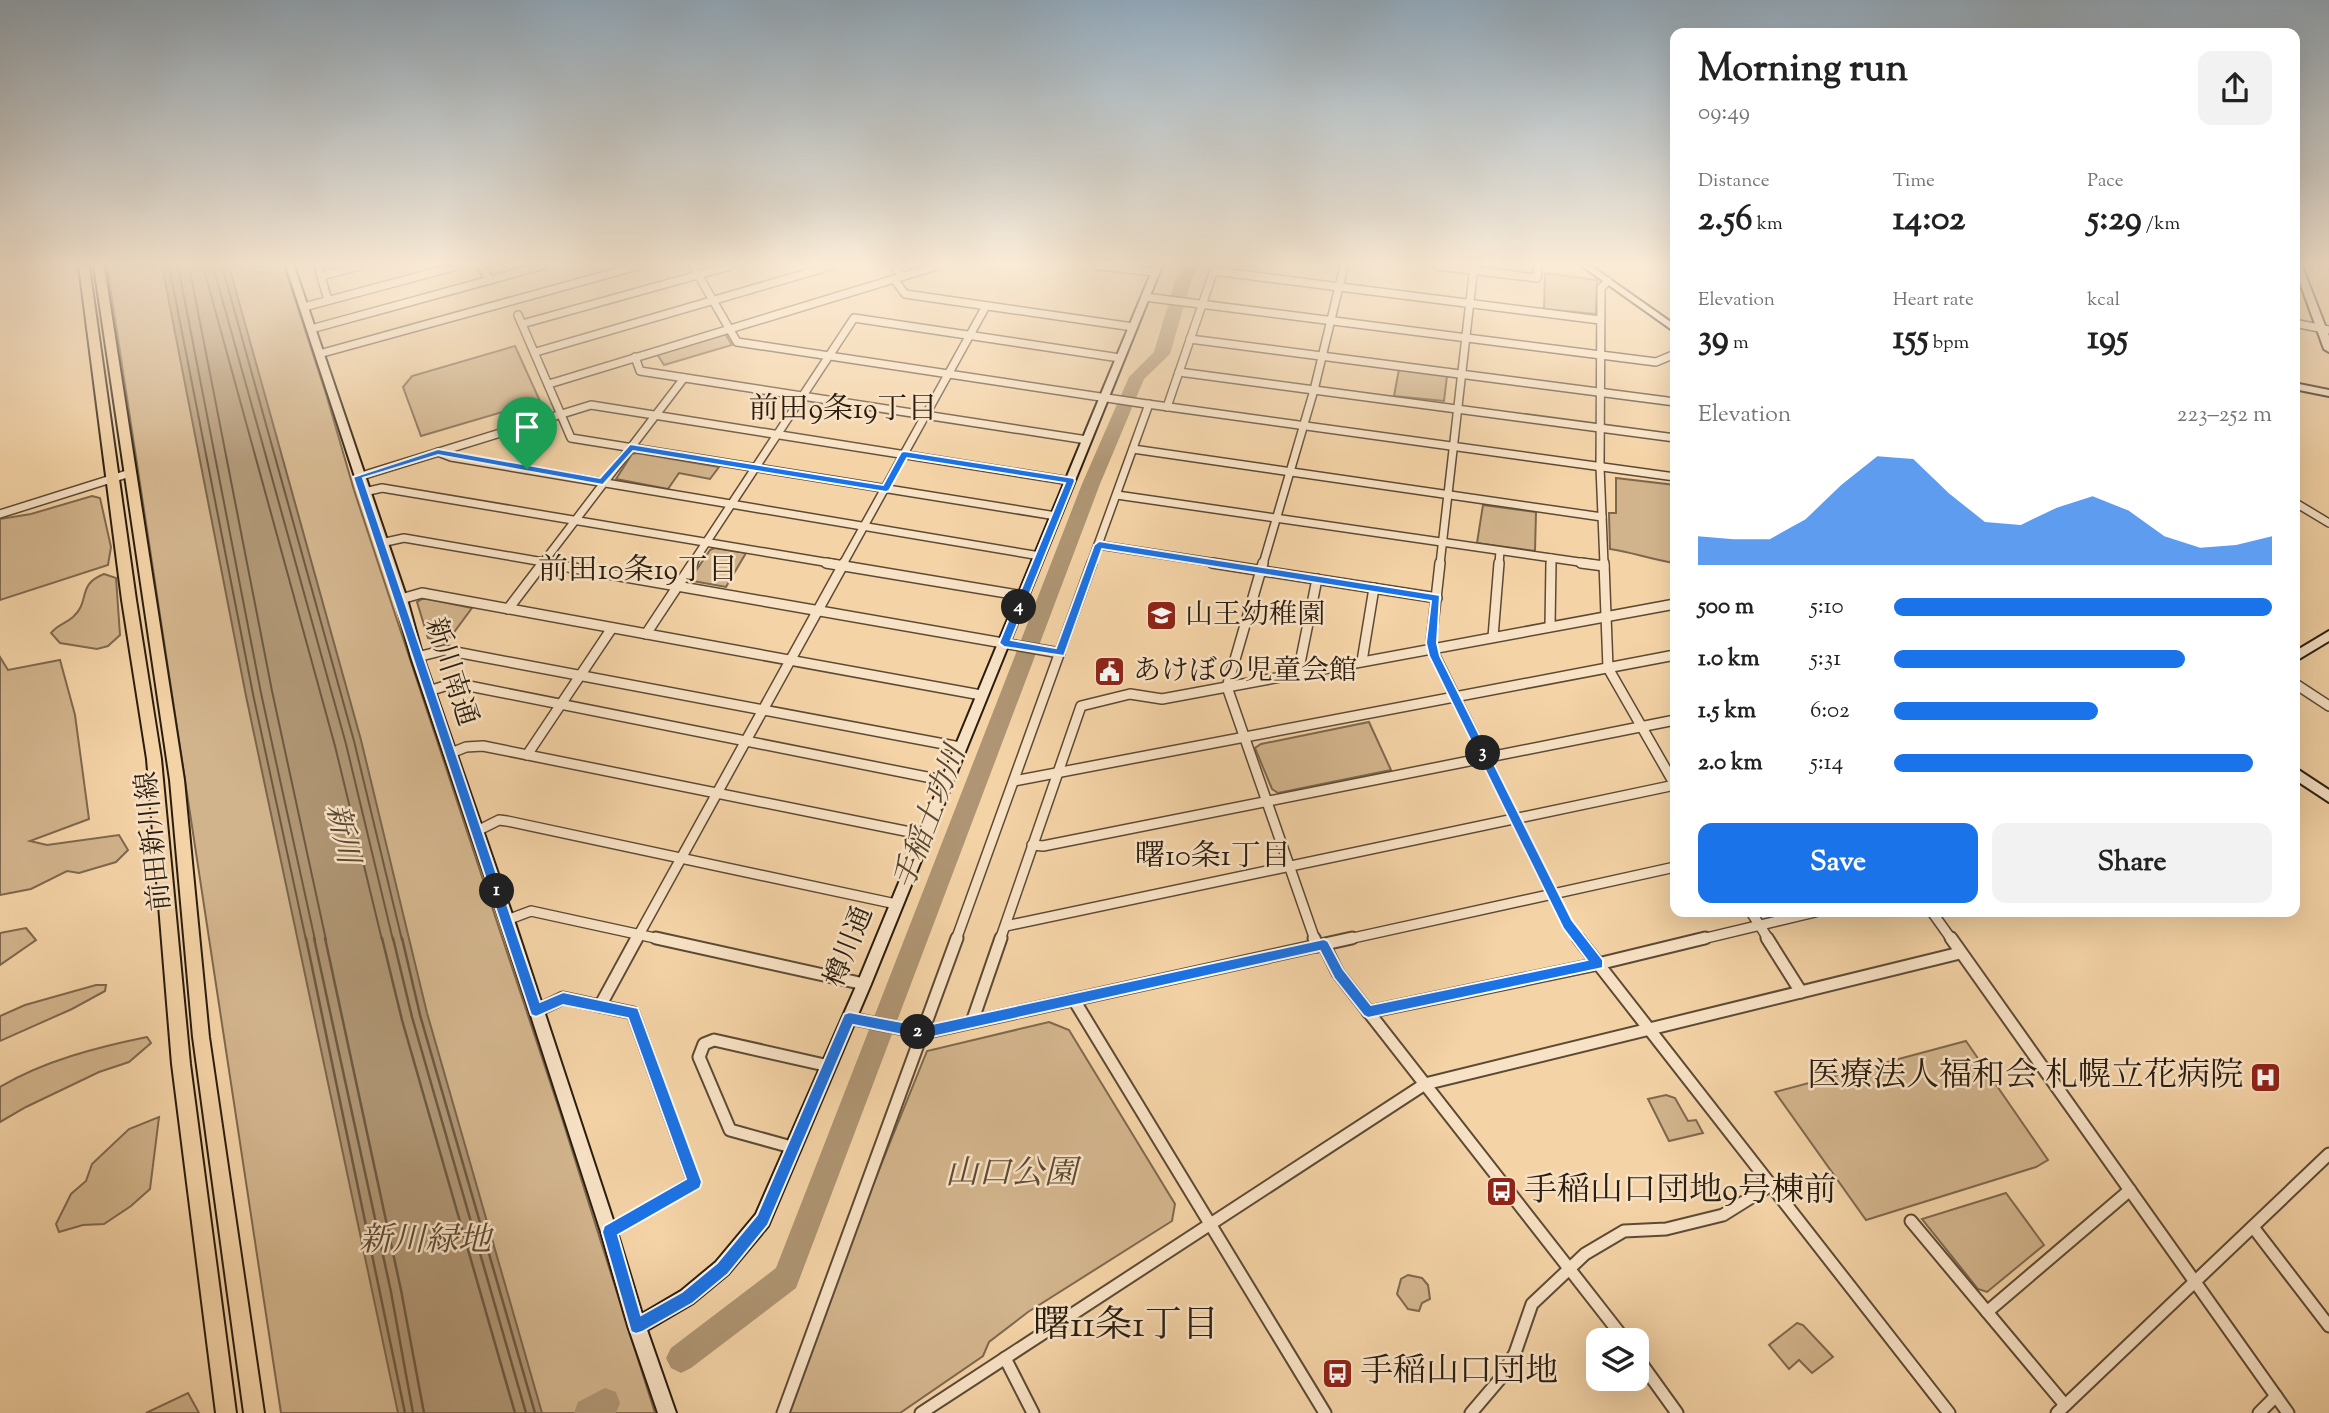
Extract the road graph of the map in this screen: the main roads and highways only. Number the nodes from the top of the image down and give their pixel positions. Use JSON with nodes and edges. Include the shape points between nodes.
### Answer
{"nodes":[{"id":1,"x":93,"y":332,"type":"edge"},
{"id":2,"x":109,"y":332,"type":"edge"},
{"id":3,"x":226,"y":1413,"type":"edge"},
{"id":4,"x":254,"y":1413,"type":"edge"}],
"edges":[{"from":1,"to":3,"type":"main road","name":"前田新川線","via":[[154,759],[181,1064]]},
{"from":2,"to":4,"type":"main road","name":"前田新川線","via":[[177,780],[201,1037]]}]}
